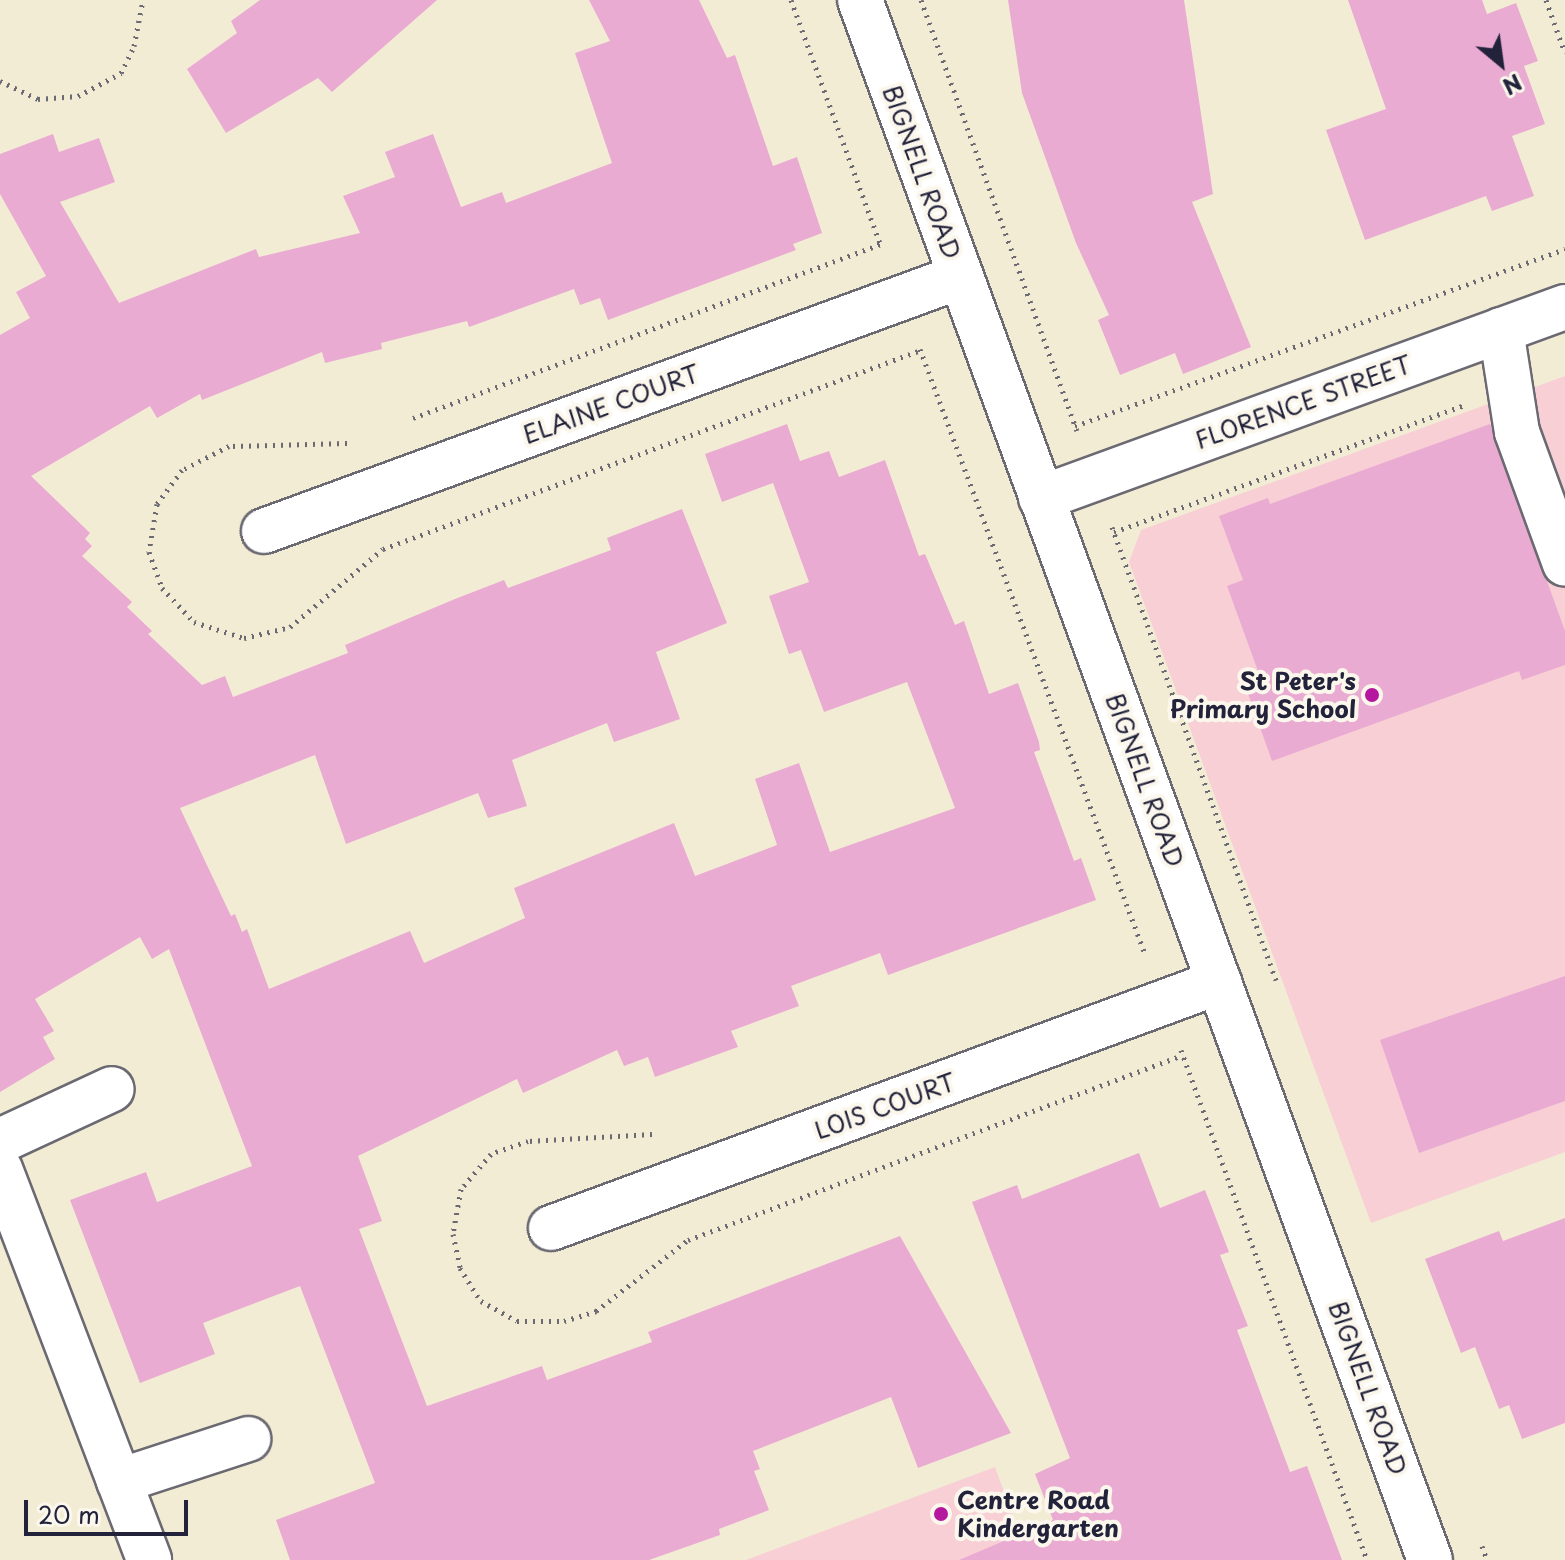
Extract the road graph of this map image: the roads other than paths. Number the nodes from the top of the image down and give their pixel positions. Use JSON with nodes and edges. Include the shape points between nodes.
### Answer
{"nodes":[{"id":1,"x":860,"y":0,"type":"edge"},
{"id":2,"x":959,"y":277,"type":"junction"},
{"id":3,"x":1565,"y":307,"type":"edge"},
{"id":4,"x":1501,"y":330,"type":"junction"},
{"id":5,"x":1041,"y":498,"type":"junction"},
{"id":6,"x":264,"y":531,"type":"dead end"},
{"id":7,"x":1565,"y":564,"type":"edge"},
{"id":8,"x":1219,"y":982,"type":"junction"},
{"id":9,"x":112,"y":1089,"type":"dead end"},
{"id":10,"x":0,"y":1141,"type":"edge"},
{"id":11,"x":0,"y":1169,"type":"edge"},
{"id":12,"x":551,"y":1228,"type":"dead end"},
{"id":13,"x":248,"y":1439,"type":"dead end"},
{"id":14,"x":119,"y":1481,"type":"junction"},
{"id":15,"x":149,"y":1560,"type":"edge"},
{"id":16,"x":1430,"y":1560,"type":"edge"}],
"edges":[{"from":1,"to":2,"type":"street","name":"BIGNELL ROAD"},
{"from":2,"to":5,"type":"street","name":"BIGNELL ROAD"},
{"from":2,"to":6,"type":"street","name":"ELAINE COURT"},
{"from":3,"to":4,"type":"street","name":"FLORENCE STREET"},
{"from":4,"to":5,"type":"street","name":"FLORENCE STREET"},
{"from":4,"to":7,"type":"street","via":[[1517,432]]},
{"from":5,"to":8,"type":"street","name":"BIGNELL ROAD"},
{"from":8,"to":12,"type":"street","name":"LOIS COURT"},
{"from":8,"to":16,"type":"street","name":"BIGNELL ROAD"},
{"from":9,"to":10,"type":"street"},
{"from":11,"to":14,"type":"street"},
{"from":13,"to":14,"type":"street"},
{"from":14,"to":15,"type":"street"}]}
